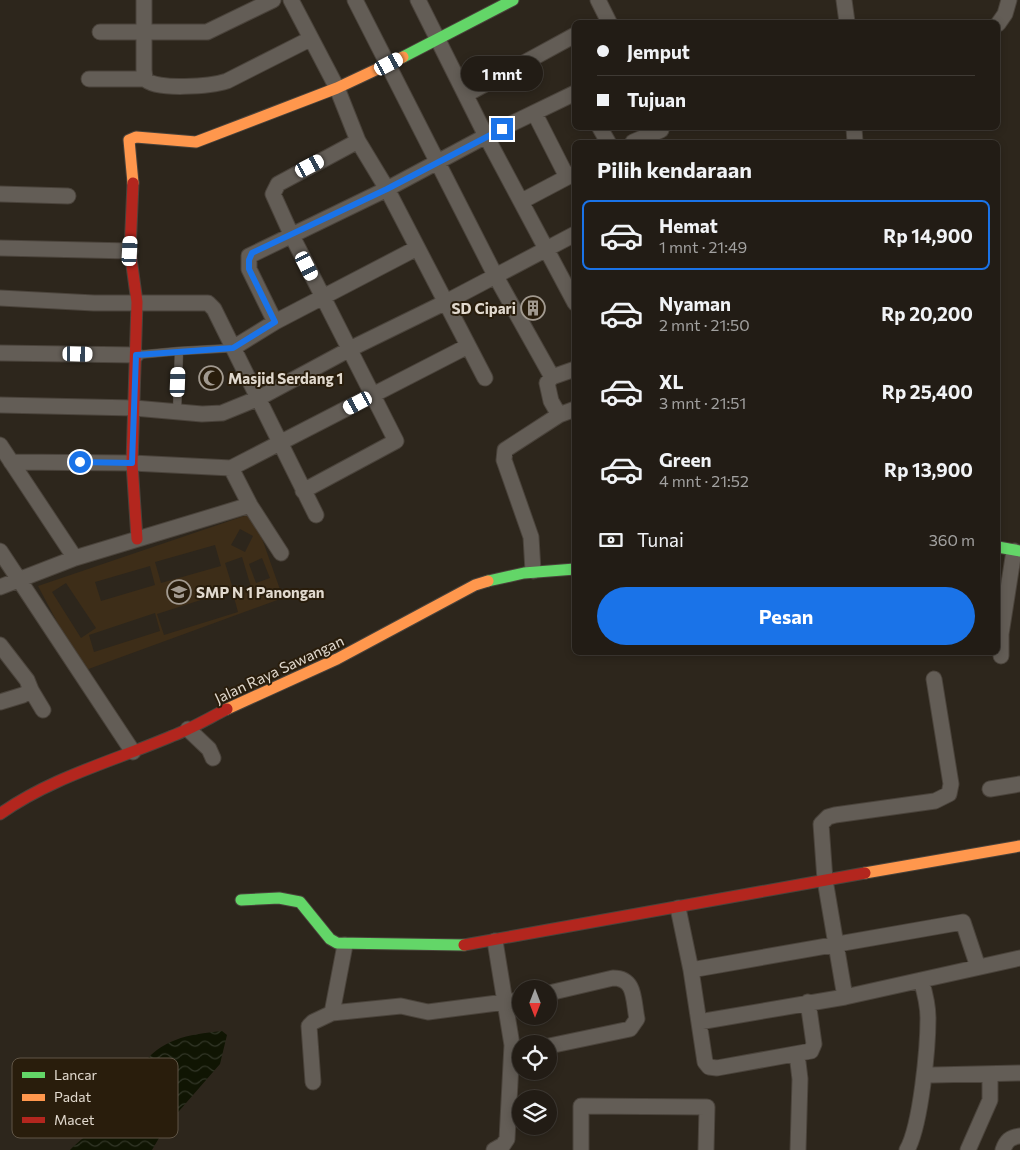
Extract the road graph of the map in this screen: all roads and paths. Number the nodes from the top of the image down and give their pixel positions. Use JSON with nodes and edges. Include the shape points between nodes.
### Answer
{"nodes":[{"id":1,"x":144,"y":0,"type":"edge"},
{"id":2,"x":273,"y":0,"type":"edge"},
{"id":3,"x":291,"y":0,"type":"edge"},
{"id":4,"x":355,"y":0,"type":"edge"},
{"id":5,"x":418,"y":0,"type":"edge"},
{"id":6,"x":513,"y":0,"type":"edge"},
{"id":7,"x":598,"y":0,"type":"edge"},
{"id":8,"x":844,"y":0,"type":"edge"},
{"id":9,"x":1009,"y":0,"type":"edge"},
{"id":10,"x":604,"y":20,"type":"edge"},
{"id":11,"x":847,"y":20,"type":"edge"},
{"id":12,"x":1000,"y":21,"type":"edge"},
{"id":13,"x":100,"y":32,"type":"dead end"},
{"id":14,"x":144,"y":32,"type":"junction"},
{"id":15,"x":572,"y":37,"type":"edge"},
{"id":16,"x":310,"y":39,"type":"junction"},
{"id":17,"x":438,"y":39,"type":"junction"},
{"id":18,"x":389,"y":64,"type":"junction"},
{"id":19,"x":89,"y":79,"type":"dead end"},
{"id":20,"x":145,"y":80,"type":"junction"},
{"id":21,"x":337,"y":88,"type":"junction"},
{"id":22,"x":466,"y":94,"type":"junction"},
{"id":23,"x":572,"y":95,"type":"edge"},
{"id":24,"x":535,"y":114,"type":"junction"},
{"id":25,"x":663,"y":133,"type":"edge"},
{"id":26,"x":486,"y":136,"type":"junction"},
{"id":27,"x":640,"y":140,"type":"edge"},
{"id":28,"x":358,"y":141,"type":"junction"},
{"id":29,"x":437,"y":164,"type":"junction"},
{"id":30,"x":571,"y":175,"type":"edge"},
{"id":31,"x":387,"y":189,"type":"junction"},
{"id":32,"x":0,"y":194,"type":"edge"},
{"id":33,"x":68,"y":196,"type":"dead end"},
{"id":34,"x":522,"y":200,"type":"junction"},
{"id":35,"x":291,"y":234,"type":"junction"},
{"id":36,"x":572,"y":236,"type":"edge"},
{"id":37,"x":0,"y":248,"type":"edge"},
{"id":38,"x":417,"y":248,"type":"junction"},
{"id":39,"x":546,"y":249,"type":"junction"},
{"id":40,"x":130,"y":251,"type":"junction"},
{"id":41,"x":495,"y":275,"type":"junction"},
{"id":42,"x":323,"y":297,"type":"junction"},
{"id":43,"x":572,"y":297,"type":"edge"},
{"id":44,"x":0,"y":298,"type":"edge"},
{"id":45,"x":137,"y":302,"type":"junction"},
{"id":46,"x":444,"y":303,"type":"junction"},
{"id":47,"x":275,"y":322,"type":"junction"},
{"id":48,"x":468,"y":346,"type":"junction"},
{"id":49,"x":233,"y":348,"type":"junction"},
{"id":50,"x":350,"y":349,"type":"junction"},
{"id":51,"x":179,"y":351,"type":"junction"},
{"id":52,"x":0,"y":352,"type":"edge"},
{"id":53,"x":136,"y":355,"type":"junction"},
{"id":54,"x":572,"y":370,"type":"edge"},
{"id":55,"x":552,"y":377,"type":"junction"},
{"id":56,"x":485,"y":378,"type":"dead end"},
{"id":57,"x":374,"y":394,"type":"junction"},
{"id":58,"x":259,"y":398,"type":"junction"},
{"id":59,"x":0,"y":405,"type":"edge"},
{"id":60,"x":134,"y":408,"type":"junction"},
{"id":61,"x":572,"y":409,"type":"edge"},
{"id":62,"x":177,"y":412,"type":"junction"},
{"id":63,"x":559,"y":415,"type":"junction"},
{"id":64,"x":281,"y":444,"type":"junction"},
{"id":65,"x":0,"y":445,"type":"edge"},
{"id":66,"x":11,"y":462,"type":"junction"},
{"id":67,"x":132,"y":463,"type":"junction"},
{"id":68,"x":231,"y":468,"type":"junction"},
{"id":69,"x":303,"y":491,"type":"junction"},
{"id":70,"x":250,"y":505,"type":"junction"},
{"id":71,"x":316,"y":516,"type":"dead end"},
{"id":72,"x":137,"y":539,"type":"junction"},
{"id":73,"x":1000,"y":547,"type":"edge"},
{"id":74,"x":0,"y":550,"type":"edge"},
{"id":75,"x":1017,"y":551,"type":"edge"},
{"id":76,"x":281,"y":553,"type":"dead end"},
{"id":77,"x":75,"y":558,"type":"junction"},
{"id":78,"x":572,"y":569,"type":"edge"},
{"id":79,"x":533,"y":572,"type":"junction"},
{"id":80,"x":21,"y":580,"type":"junction"},
{"id":81,"x":0,"y":588,"type":"edge"},
{"id":82,"x":0,"y":645,"type":"edge"},
{"id":83,"x":1001,"y":656,"type":"dead end"},
{"id":84,"x":934,"y":680,"type":"dead end"},
{"id":85,"x":31,"y":690,"type":"junction"},
{"id":86,"x":0,"y":702,"type":"edge"},
{"id":87,"x":42,"y":710,"type":"dead end"},
{"id":88,"x":188,"y":730,"type":"junction"},
{"id":89,"x":133,"y":752,"type":"junction"},
{"id":90,"x":213,"y":758,"type":"dead end"},
{"id":91,"x":1020,"y":784,"type":"edge"},
{"id":92,"x":990,"y":790,"type":"dead end"},
{"id":93,"x":0,"y":814,"type":"edge"},
{"id":94,"x":1020,"y":846,"type":"edge"},
{"id":95,"x":825,"y":880,"type":"junction"},
{"id":96,"x":241,"y":900,"type":"dead end"},
{"id":97,"x":678,"y":908,"type":"junction"},
{"id":98,"x":495,"y":941,"type":"junction"},
{"id":99,"x":835,"y":944,"type":"junction"},
{"id":100,"x":345,"y":945,"type":"junction"},
{"id":101,"x":1020,"y":958,"type":"edge"},
{"id":102,"x":978,"y":967,"type":"junction"},
{"id":103,"x":691,"y":970,"type":"junction"},
{"id":104,"x":922,"y":980,"type":"junction"},
{"id":105,"x":558,"y":991,"type":"edge"},
{"id":106,"x":845,"y":997,"type":"junction"},
{"id":107,"x":512,"y":1002,"type":"edge"},
{"id":108,"x":808,"y":1002,"type":"junction"},
{"id":109,"x":505,"y":1004,"type":"junction"},
{"id":110,"x":332,"y":1013,"type":"junction"},
{"id":111,"x":699,"y":1022,"type":"junction"},
{"id":112,"x":557,"y":1044,"type":"edge"},
{"id":113,"x":512,"y":1047,"type":"edge"},
{"id":114,"x":796,"y":1054,"type":"junction"},
{"id":115,"x":1020,"y":1073,"type":"edge"},
{"id":116,"x":990,"y":1074,"type":"junction"},
{"id":117,"x":933,"y":1075,"type":"dead end"},
{"id":118,"x":512,"y":1080,"type":"edge"},
{"id":119,"x":313,"y":1082,"type":"dead end"},
{"id":120,"x":1020,"y":1136,"type":"edge"},
{"id":121,"x":494,"y":1150,"type":"edge"},
{"id":122,"x":581,"y":1150,"type":"edge"},
{"id":123,"x":706,"y":1150,"type":"edge"},
{"id":124,"x":798,"y":1150,"type":"edge"},
{"id":125,"x":908,"y":1150,"type":"edge"},
{"id":126,"x":968,"y":1150,"type":"edge"},
{"id":127,"x":1003,"y":1150,"type":"edge"}],
"edges":[{"from":1,"to":14,"type":"street"},
{"from":2,"to":14,"type":"street","via":[[207,32]]},
{"from":3,"to":16,"type":"street"},
{"from":4,"to":18,"type":"street"},
{"from":5,"to":17,"type":"street"},
{"from":6,"to":17,"type":"street"},
{"from":7,"to":10,"type":"street"},
{"from":8,"to":11,"type":"street"},
{"from":9,"to":12,"type":"street"},
{"from":13,"to":14,"type":"street"},
{"from":14,"to":20,"type":"street"},
{"from":15,"to":22,"type":"street"},
{"from":16,"to":20,"type":"street","via":[[214,85],[155,85]]},
{"from":16,"to":21,"type":"street"},
{"from":17,"to":18,"type":"street"},
{"from":17,"to":22,"type":"street"},
{"from":18,"to":21,"type":"street"},
{"from":18,"to":29,"type":"street"},
{"from":19,"to":20,"type":"street"},
{"from":21,"to":28,"type":"street"},
{"from":21,"to":40,"type":"street","via":[[196,142],[130,138],[133,188]]},
{"from":22,"to":26,"type":"street"},
{"from":23,"to":24,"type":"street"},
{"from":24,"to":26,"type":"street"},
{"from":24,"to":30,"type":"street"},
{"from":25,"to":27,"type":"street"},
{"from":26,"to":29,"type":"street"},
{"from":26,"to":34,"type":"street"},
{"from":28,"to":31,"type":"street"},
{"from":28,"to":35,"type":"street","via":[[275,187],[274,199]]},
{"from":29,"to":31,"type":"street"},
{"from":29,"to":41,"type":"street"},
{"from":30,"to":34,"type":"street"},
{"from":31,"to":35,"type":"street"},
{"from":31,"to":38,"type":"street"},
{"from":32,"to":33,"type":"street"},
{"from":34,"to":39,"type":"street"},
{"from":35,"to":42,"type":"street"},
{"from":35,"to":47,"type":"street","via":[[249,256],[249,269]]},
{"from":36,"to":39,"type":"street"},
{"from":37,"to":40,"type":"street"},
{"from":38,"to":42,"type":"street"},
{"from":38,"to":46,"type":"street"},
{"from":39,"to":41,"type":"street"},
{"from":39,"to":43,"type":"street"},
{"from":40,"to":45,"type":"street"},
{"from":41,"to":46,"type":"street"},
{"from":41,"to":55,"type":"street"},
{"from":42,"to":47,"type":"street"},
{"from":42,"to":50,"type":"street"},
{"from":44,"to":45,"type":"street"},
{"from":45,"to":49,"type":"street","via":[[208,303]]},
{"from":45,"to":53,"type":"street"},
{"from":46,"to":48,"type":"street"},
{"from":46,"to":50,"type":"street"},
{"from":47,"to":49,"type":"street"},
{"from":48,"to":56,"type":"street"},
{"from":48,"to":57,"type":"street"},
{"from":49,"to":51,"type":"lane"},
{"from":49,"to":58,"type":"street"},
{"from":50,"to":57,"type":"street"},
{"from":50,"to":58,"type":"street"},
{"from":51,"to":53,"type":"lane"},
{"from":51,"to":62,"type":"lane"},
{"from":52,"to":53,"type":"street"},
{"from":53,"to":60,"type":"street"},
{"from":54,"to":55,"type":"street"},
{"from":55,"to":63,"type":"street","via":[[548,379],[546,388]]},
{"from":57,"to":64,"type":"street"},
{"from":57,"to":69,"type":"street","via":[[396,441]]},
{"from":58,"to":62,"type":"street","via":[[222,413]]},
{"from":58,"to":64,"type":"street"},
{"from":59,"to":60,"type":"street"},
{"from":60,"to":62,"type":"street"},
{"from":60,"to":67,"type":"street"},
{"from":61,"to":63,"type":"street"},
{"from":63,"to":79,"type":"street","via":[[505,450],[504,460],[531,537]]},
{"from":64,"to":68,"type":"street"},
{"from":64,"to":69,"type":"street"},
{"from":65,"to":66,"type":"street"},
{"from":66,"to":67,"type":"street"},
{"from":66,"to":77,"type":"street"},
{"from":67,"to":68,"type":"street"},
{"from":67,"to":72,"type":"street"},
{"from":68,"to":70,"type":"street"},
{"from":69,"to":71,"type":"street"},
{"from":70,"to":72,"type":"street"},
{"from":70,"to":76,"type":"street"},
{"from":72,"to":77,"type":"street"},
{"from":73,"to":75,"type":"street"},
{"from":74,"to":80,"type":"street"},
{"from":75,"to":83,"type":"street","via":[[1001,634]]},
{"from":77,"to":80,"type":"street"},
{"from":78,"to":79,"type":"street","name":"Jalan Raya Sawangan"},
{"from":79,"to":88,"type":"street","name":"Jalan Raya Sawangan","via":[[475,584],[337,659],[242,701]]},
{"from":80,"to":81,"type":"street"},
{"from":80,"to":89,"type":"street"},
{"from":82,"to":85,"type":"street"},
{"from":84,"to":95,"type":"street","via":[[950,778],[949,794],[935,801],[835,815],[824,820],[820,838]]},
{"from":85,"to":86,"type":"street"},
{"from":85,"to":87,"type":"street"},
{"from":88,"to":89,"type":"street","name":"Jalan Raya Sawangan"},
{"from":88,"to":90,"type":"street","via":[[205,744]]},
{"from":89,"to":93,"type":"street","name":"Jalan Raya Sawangan","via":[[24,797]]},
{"from":91,"to":92,"type":"street"},
{"from":94,"to":95,"type":"street"},
{"from":95,"to":97,"type":"street"},
{"from":95,"to":99,"type":"street"},
{"from":96,"to":100,"type":"street","via":[[294,900],[305,907],[330,939]]},
{"from":97,"to":98,"type":"street"},
{"from":97,"to":103,"type":"street"},
{"from":98,"to":100,"type":"street","via":[[464,945]]},
{"from":98,"to":109,"type":"street"},
{"from":99,"to":102,"type":"street","via":[[964,922]]},
{"from":99,"to":103,"type":"street"},
{"from":99,"to":106,"type":"street"},
{"from":100,"to":110,"type":"street"},
{"from":101,"to":102,"type":"street"},
{"from":102,"to":104,"type":"street"},
{"from":103,"to":111,"type":"street"},
{"from":104,"to":106,"type":"street"},
{"from":104,"to":125,"type":"street","via":[[928,1019],[919,1111]]},
{"from":105,"to":112,"type":"street","via":[[613,978],[624,979],[630,984],[637,1019],[630,1029]]},
{"from":106,"to":108,"type":"street"},
{"from":107,"to":109,"type":"street"},
{"from":108,"to":111,"type":"street"},
{"from":108,"to":114,"type":"street","via":[[813,1049]]},
{"from":109,"to":110,"type":"street","via":[[428,1012],[401,1006]]},
{"from":109,"to":113,"type":"street"},
{"from":110,"to":119,"type":"street","via":[[309,1026]]},
{"from":111,"to":114,"type":"street","via":[[705,1062],[709,1067]]},
{"from":114,"to":124,"type":"street","via":[[800,1079]]},
{"from":115,"to":116,"type":"street"},
{"from":116,"to":117,"type":"street"},
{"from":116,"to":126,"type":"street","via":[[990,1100]]},
{"from":118,"to":121,"type":"street","via":[[507,1139]]},
{"from":120,"to":127,"type":"street","via":[[1011,1138]]},
{"from":122,"to":123,"type":"street","via":[[581,1106],[707,1107]]}]}
